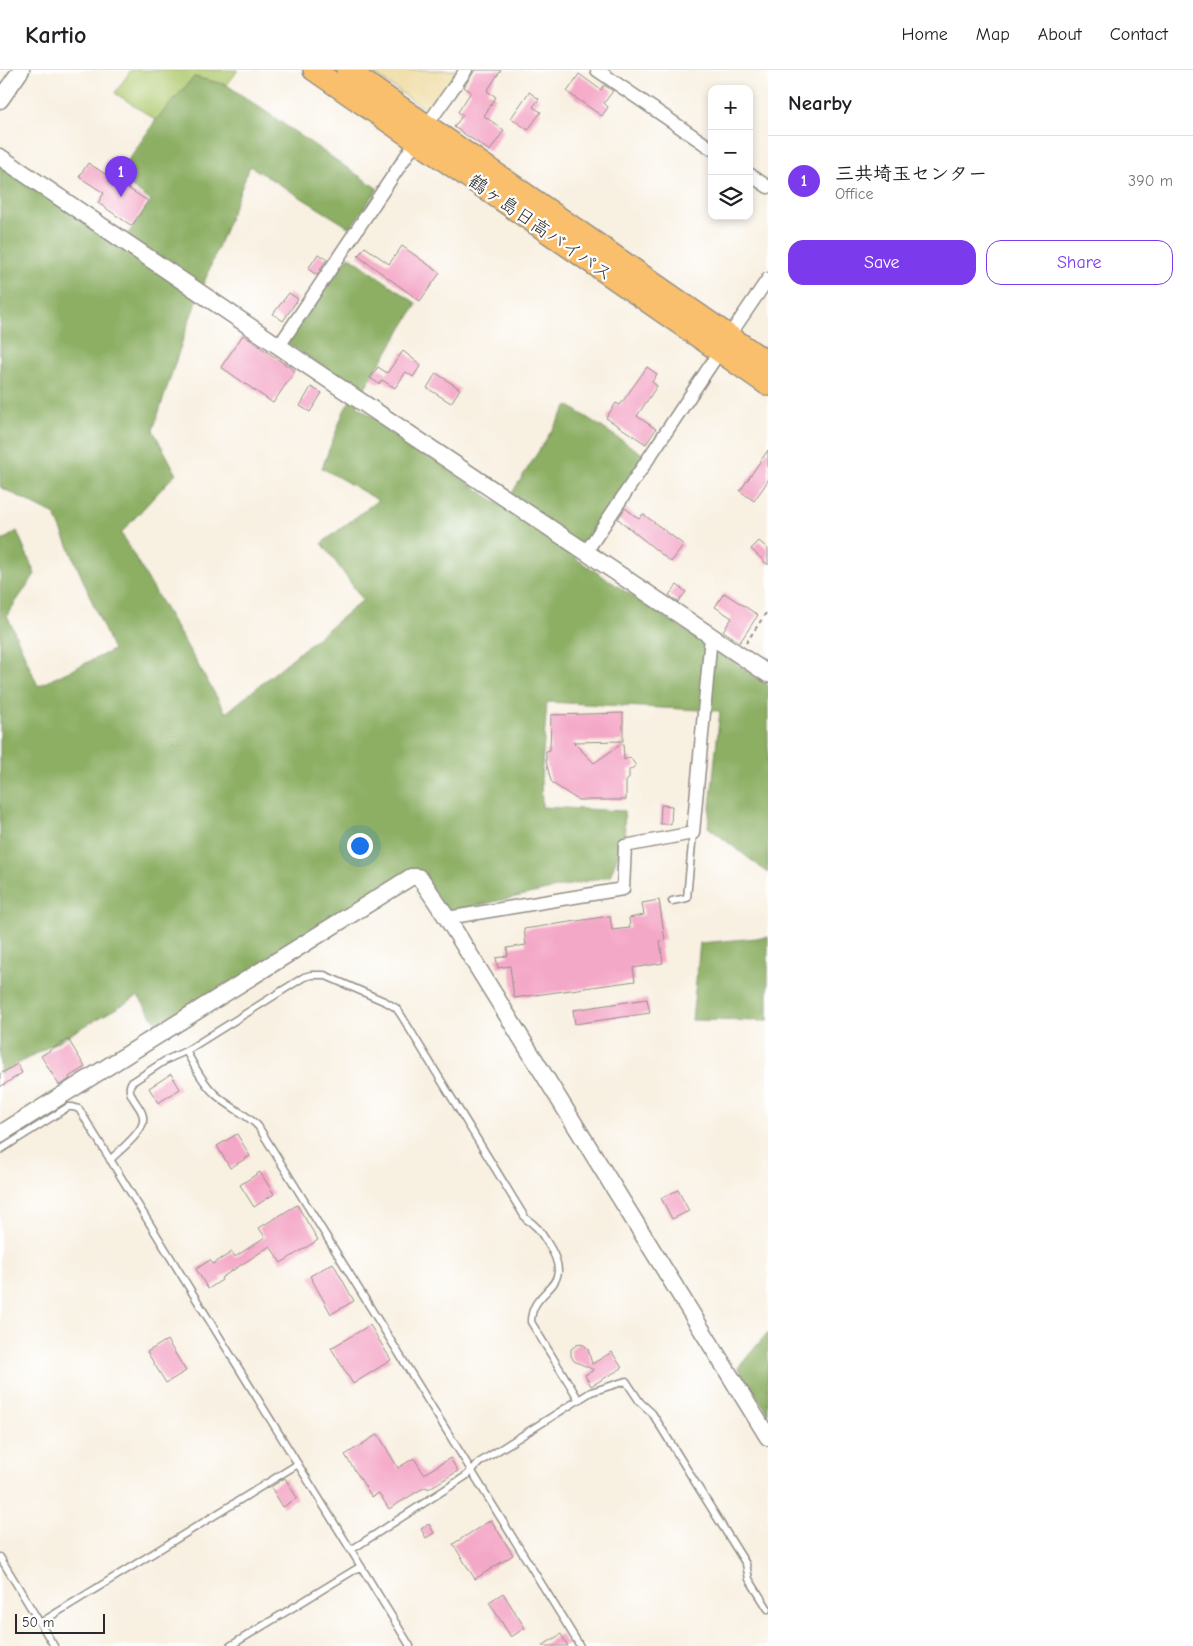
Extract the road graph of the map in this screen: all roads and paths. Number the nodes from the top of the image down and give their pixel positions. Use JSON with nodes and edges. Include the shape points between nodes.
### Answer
{"nodes":[{"id":1,"x":21,"y":70,"type":"edge"},
{"id":2,"x":314,"y":70,"type":"edge"},
{"id":3,"x":347,"y":70,"type":"edge"},
{"id":4,"x":466,"y":70,"type":"edge"},
{"id":5,"x":597,"y":70,"type":"edge"},
{"id":6,"x":0,"y":100,"type":"edge"},
{"id":7,"x":422,"y":133,"type":"junction"},
{"id":8,"x":708,"y":146,"type":"edge"},
{"id":9,"x":0,"y":157,"type":"edge"},
{"id":10,"x":750,"y":175,"type":"edge"},
{"id":11,"x":768,"y":187,"type":"edge"},
{"id":12,"x":768,"y":279,"type":"edge"},
{"id":13,"x":724,"y":344,"type":"junction"},
{"id":14,"x":278,"y":346,"type":"junction"},
{"id":15,"x":768,"y":363,"type":"edge"},
{"id":16,"x":768,"y":385,"type":"edge"},
{"id":17,"x":586,"y":552,"type":"junction"},
{"id":18,"x":768,"y":610,"type":"edge"},
{"id":19,"x":711,"y":636,"type":"junction"},
{"id":20,"x":738,"y":654,"type":"junction"},
{"id":21,"x":768,"y":674,"type":"edge"},
{"id":22,"x":693,"y":833,"type":"junction"},
{"id":23,"x":672,"y":900,"type":"dead end"},
{"id":24,"x":446,"y":918,"type":"junction"},
{"id":25,"x":186,"y":1051,"type":"junction"},
{"id":26,"x":0,"y":1134,"type":"edge"},
{"id":27,"x":0,"y":1150,"type":"edge"},
{"id":28,"x":110,"y":1160,"type":"junction"},
{"id":29,"x":579,"y":1400,"type":"junction"},
{"id":30,"x":768,"y":1437,"type":"edge"},
{"id":31,"x":298,"y":1464,"type":"junction"},
{"id":32,"x":473,"y":1470,"type":"junction"},
{"id":33,"x":351,"y":1550,"type":"junction"},
{"id":34,"x":0,"y":1557,"type":"edge"},
{"id":35,"x":361,"y":1566,"type":"junction"},
{"id":36,"x":768,"y":1609,"type":"edge"},
{"id":37,"x":40,"y":1623,"type":"junction"},
{"id":38,"x":54,"y":1646,"type":"edge"},
{"id":39,"x":230,"y":1646,"type":"edge"},
{"id":40,"x":410,"y":1646,"type":"edge"},
{"id":41,"x":580,"y":1646,"type":"edge"}],
"edges":[{"from":1,"to":6,"type":"street"},
{"from":2,"to":7,"type":"highway","name":"鶴ヶ島日高バイパス"},
{"from":3,"to":7,"type":"highway","name":"鶴ヶ島日高バイパス"},
{"from":4,"to":7,"type":"street"},
{"from":5,"to":8,"type":"street"},
{"from":7,"to":13,"type":"highway","name":"鶴ヶ島日高バイパス"},
{"from":7,"to":14,"type":"street"},
{"from":9,"to":14,"type":"street"},
{"from":10,"to":11,"type":"street"},
{"from":12,"to":13,"type":"street"},
{"from":13,"to":15,"type":"highway","name":"鶴ヶ島日高バイパス"},
{"from":13,"to":16,"type":"highway","name":"鶴ヶ島日高バイパス"},
{"from":13,"to":17,"type":"street"},
{"from":14,"to":17,"type":"street"},
{"from":17,"to":19,"type":"street"},
{"from":18,"to":20,"type":"path"},
{"from":19,"to":20,"type":"street"},
{"from":19,"to":22,"type":"street"},
{"from":20,"to":21,"type":"street"},
{"from":22,"to":23,"type":"lane","via":[[687,898]]},
{"from":22,"to":24,"type":"street","via":[[625,846],[623,889]]},
{"from":24,"to":26,"type":"street","via":[[423,882],[411,877]]},
{"from":24,"to":30,"type":"street"},
{"from":25,"to":28,"type":"lane","via":[[131,1082],[130,1092],[143,1113],[143,1124],[140,1131]]},
{"from":25,"to":29,"type":"lane","via":[[311,975],[324,976],[396,1008],[526,1219],[536,1224],[556,1255],[555,1283],[535,1304],[532,1322]]},
{"from":25,"to":32,"type":"lane","via":[[207,1086],[258,1126]]},
{"from":27,"to":28,"type":"lane","via":[[68,1107],[74,1107]]},
{"from":28,"to":31,"type":"lane"},
{"from":29,"to":32,"type":"lane","via":[[480,1462]]},
{"from":29,"to":36,"type":"lane","via":[[591,1392],[626,1381],[658,1421],[746,1564],[749,1579]]},
{"from":31,"to":33,"type":"lane"},
{"from":31,"to":37,"type":"lane"},
{"from":32,"to":33,"type":"lane"},
{"from":32,"to":41,"type":"lane"},
{"from":33,"to":35,"type":"lane"},
{"from":34,"to":37,"type":"lane"},
{"from":35,"to":39,"type":"lane"},
{"from":35,"to":40,"type":"lane"},
{"from":37,"to":38,"type":"lane"}]}
